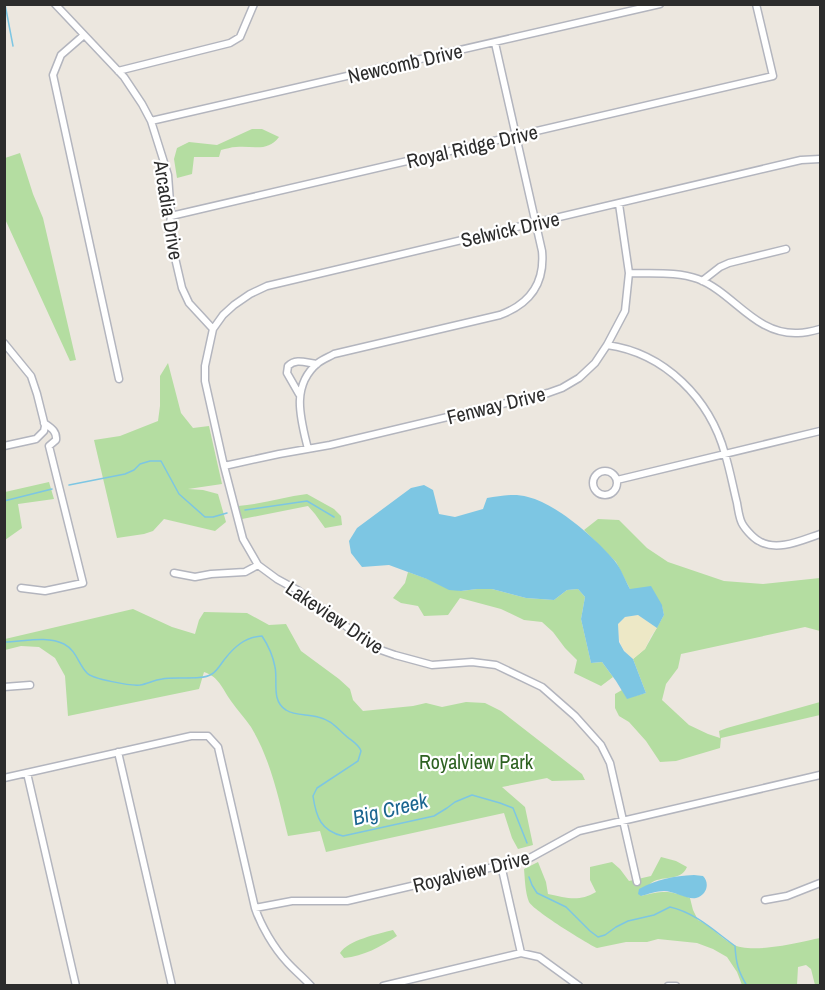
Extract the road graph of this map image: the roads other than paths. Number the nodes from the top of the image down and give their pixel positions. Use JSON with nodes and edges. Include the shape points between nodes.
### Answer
{"nodes":[{"id":1,"x":55,"y":4,"type":"edge"},
{"id":2,"x":254,"y":4,"type":"edge"},
{"id":3,"x":660,"y":4,"type":"edge"},
{"id":4,"x":756,"y":4,"type":"edge"},
{"id":5,"x":84,"y":35,"type":"junction"},
{"id":6,"x":495,"y":43,"type":"junction"},
{"id":7,"x":118,"y":71,"type":"junction"},
{"id":8,"x":151,"y":121,"type":"junction"},
{"id":9,"x":517,"y":136,"type":"junction"},
{"id":10,"x":820,"y":159,"type":"edge"},
{"id":11,"x":618,"y":204,"type":"junction"},
{"id":12,"x":171,"y":216,"type":"junction"},
{"id":13,"x":536,"y":223,"type":"junction"},
{"id":14,"x":786,"y":249,"type":"dead end"},
{"id":15,"x":629,"y":273,"type":"junction"},
{"id":16,"x":702,"y":281,"type":"junction"},
{"id":17,"x":213,"y":329,"type":"junction"},
{"id":18,"x":820,"y":329,"type":"edge"},
{"id":19,"x":4,"y":344,"type":"edge"},
{"id":20,"x":607,"y":345,"type":"junction"},
{"id":21,"x":316,"y":364,"type":"junction"},
{"id":22,"x":119,"y":379,"type":"dead end"},
{"id":23,"x":299,"y":394,"type":"junction"},
{"id":24,"x":44,"y":423,"type":"junction"},
{"id":25,"x":820,"y":431,"type":"edge"},
{"id":26,"x":36,"y":439,"type":"junction"},
{"id":27,"x":4,"y":446,"type":"edge"},
{"id":28,"x":49,"y":446,"type":"junction"},
{"id":29,"x":308,"y":449,"type":"junction"},
{"id":30,"x":726,"y":455,"type":"junction"},
{"id":31,"x":224,"y":466,"type":"junction"},
{"id":32,"x":617,"y":480,"type":"junction"},
{"id":33,"x":820,"y":534,"type":"edge"},
{"id":34,"x":258,"y":565,"type":"junction"},
{"id":35,"x":174,"y":573,"type":"dead end"},
{"id":36,"x":21,"y":588,"type":"dead end"},
{"id":37,"x":30,"y":685,"type":"dead end"},
{"id":38,"x":4,"y":687,"type":"edge"},
{"id":39,"x":118,"y":752,"type":"junction"},
{"id":40,"x":27,"y":773,"type":"junction"},
{"id":41,"x":820,"y":775,"type":"edge"},
{"id":42,"x":4,"y":778,"type":"edge"},
{"id":43,"x":624,"y":821,"type":"junction"},
{"id":44,"x":501,"y":866,"type":"junction"},
{"id":45,"x":637,"y":882,"type":"dead end"},
{"id":46,"x":820,"y":883,"type":"edge"},
{"id":47,"x":765,"y":900,"type":"dead end"},
{"id":48,"x":255,"y":908,"type":"junction"},
{"id":49,"x":521,"y":952,"type":"junction"},
{"id":50,"x":76,"y":986,"type":"edge"},
{"id":51,"x":172,"y":986,"type":"edge"},
{"id":52,"x":310,"y":986,"type":"edge"},
{"id":53,"x":383,"y":986,"type":"edge"},
{"id":54,"x":579,"y":986,"type":"edge"},
{"id":55,"x":668,"y":986,"type":"edge"},
{"id":56,"x":676,"y":986,"type":"edge"}],
"edges":[{"from":1,"to":5,"type":"street","name":"Arcadia Drive"},
{"from":2,"to":7,"type":"street","via":[[240,37],[230,43]]},
{"from":3,"to":6,"type":"street","name":"Newcomb Drive"},
{"from":4,"to":9,"type":"street","name":"Royal Ridge Drive","via":[[773,76]]},
{"from":5,"to":7,"type":"street","name":"Arcadia Drive"},
{"from":5,"to":22,"type":"street","via":[[61,55],[53,75]]},
{"from":6,"to":8,"type":"street","name":"Newcomb Drive"},
{"from":6,"to":9,"type":"street"},
{"from":7,"to":8,"type":"street","name":"Arcadia Drive"},
{"from":8,"to":12,"type":"street","name":"Arcadia Drive","via":[[168,176]]},
{"from":9,"to":12,"type":"street","name":"Royal Ridge Drive"},
{"from":9,"to":13,"type":"street"},
{"from":10,"to":11,"type":"street","name":"Selwick Drive","via":[[801,160]]},
{"from":11,"to":13,"type":"street","name":"Selwick Drive"},
{"from":11,"to":15,"type":"street","name":"Fenway Drive"},
{"from":12,"to":17,"type":"street","name":"Arcadia Drive","via":[[169,232],[182,288],[189,303]]},
{"from":13,"to":17,"type":"street","name":"Selwick Drive","via":[[267,286],[234,305]]},
{"from":13,"to":21,"type":"street","via":[[542,271],[531,294],[516,308],[334,354]]},
{"from":14,"to":16,"type":"street","via":[[729,263]]},
{"from":15,"to":16,"type":"street","via":[[681,275]]},
{"from":15,"to":20,"type":"street","name":"Fenway Drive","via":[[625,311]]},
{"from":16,"to":18,"type":"street","via":[[769,328],[788,333]]},
{"from":17,"to":31,"type":"street","via":[[205,381]]},
{"from":19,"to":24,"type":"street","via":[[31,376]]},
{"from":20,"to":29,"type":"street","name":"Fenway Drive","via":[[579,378],[555,391]]},
{"from":20,"to":30,"type":"street","via":[[650,359],[683,383],[708,412]]},
{"from":21,"to":23,"type":"street"},
{"from":21,"to":23,"type":"street","via":[[297,361],[288,366],[287,373]]},
{"from":23,"to":29,"type":"street"},
{"from":24,"to":26,"type":"street","via":[[44,431]]},
{"from":24,"to":28,"type":"street","via":[[57,436]]},
{"from":25,"to":30,"type":"street"},
{"from":26,"to":27,"type":"street"},
{"from":26,"to":28,"type":"street"},
{"from":28,"to":36,"type":"street","via":[[82,582],[45,591]]},
{"from":29,"to":31,"type":"street","name":"Fenway Drive"},
{"from":30,"to":32,"type":"street"},
{"from":30,"to":33,"type":"street","via":[[741,522],[758,541],[771,546]]},
{"from":31,"to":34,"type":"street","name":"Lakeview Drive","via":[[243,539]]},
{"from":32,"to":32,"type":"street","via":[[615,490],[605,495],[597,493],[593,486],[593,477],[602,470],[613,473]]},
{"from":34,"to":35,"type":"street","via":[[245,572],[195,577]]},
{"from":34,"to":43,"type":"street","name":"Lakeview Drive","via":[[375,648],[432,665],[496,665],[542,687],[601,745],[610,763]]},
{"from":37,"to":38,"type":"street"},
{"from":39,"to":40,"type":"street"},
{"from":39,"to":48,"type":"street","via":[[191,736],[208,736],[218,747]]},
{"from":39,"to":51,"type":"street"},
{"from":40,"to":42,"type":"street"},
{"from":40,"to":50,"type":"street"},
{"from":41,"to":43,"type":"street","name":"Royalview Drive"},
{"from":43,"to":44,"type":"street","name":"Royalview Drive","via":[[579,831],[529,859]]},
{"from":43,"to":45,"type":"street","name":"Lakeview Drive"},
{"from":44,"to":48,"type":"street","name":"Royalview Drive","via":[[347,901],[292,901]]},
{"from":44,"to":49,"type":"street"},
{"from":46,"to":47,"type":"street"},
{"from":48,"to":52,"type":"street","via":[[260,924],[286,962]]},
{"from":49,"to":53,"type":"street"},
{"from":49,"to":54,"type":"street","via":[[538,957]]},
{"from":55,"to":56,"type":"street"}]}
